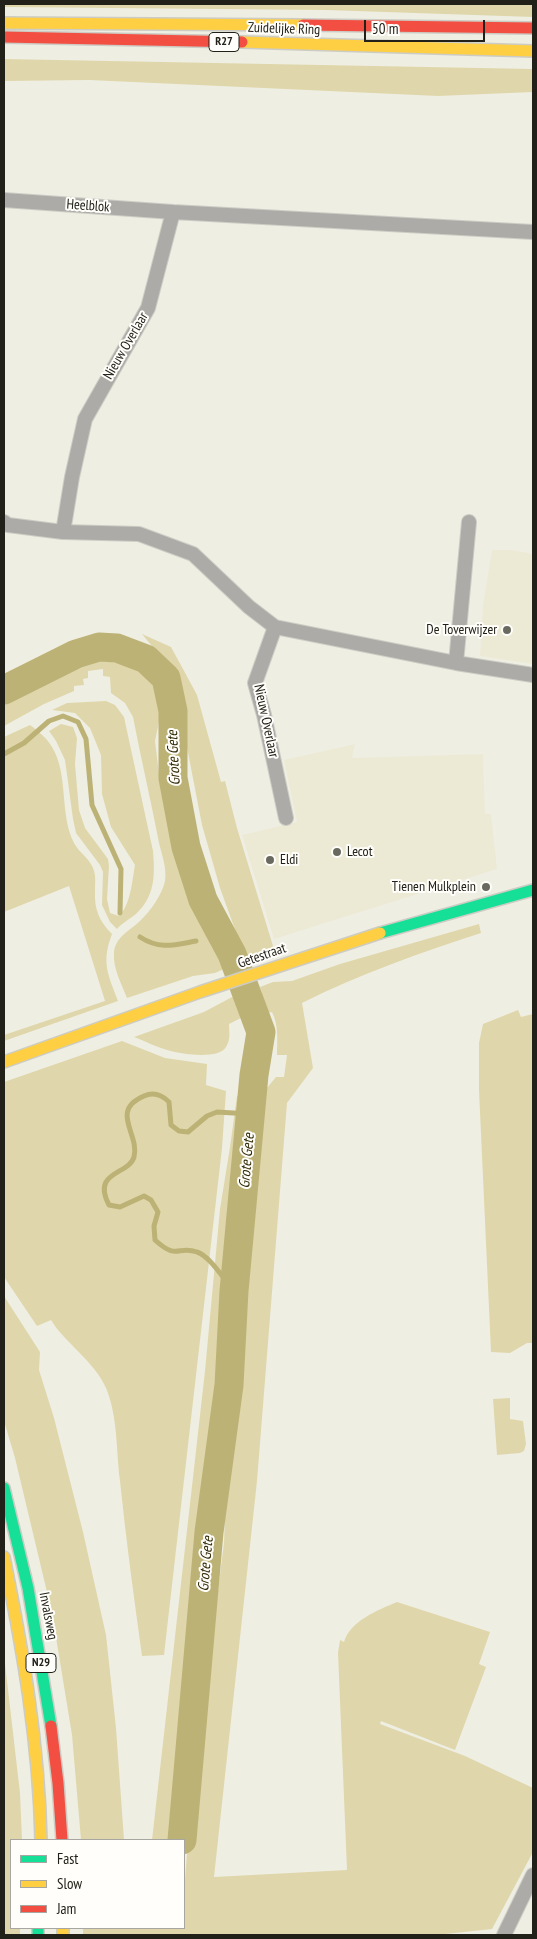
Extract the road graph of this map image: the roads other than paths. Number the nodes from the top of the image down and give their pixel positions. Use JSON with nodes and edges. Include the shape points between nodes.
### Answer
{"nodes":[{"id":1,"x":4,"y":23,"type":"edge"},
{"id":2,"x":533,"y":28,"type":"edge"},
{"id":3,"x":4,"y":37,"type":"edge"},
{"id":4,"x":533,"y":51,"type":"edge"},
{"id":5,"x":4,"y":200,"type":"edge"},
{"id":6,"x":173,"y":212,"type":"junction"},
{"id":7,"x":533,"y":232,"type":"edge"},
{"id":8,"x":4,"y":522,"type":"edge"},
{"id":9,"x":469,"y":522,"type":"dead end"},
{"id":10,"x":63,"y":532,"type":"junction"},
{"id":11,"x":274,"y":627,"type":"junction"},
{"id":12,"x":456,"y":663,"type":"junction"},
{"id":13,"x":533,"y":675,"type":"edge"},
{"id":14,"x":286,"y":818,"type":"dead end"},
{"id":15,"x":533,"y":890,"type":"edge"},
{"id":16,"x":4,"y":1062,"type":"edge"},
{"id":17,"x":4,"y":1488,"type":"edge"},
{"id":18,"x":4,"y":1557,"type":"edge"},
{"id":19,"x":41,"y":1839,"type":"edge"},
{"id":20,"x":62,"y":1839,"type":"edge"},
{"id":21,"x":533,"y":1876,"type":"edge"},
{"id":22,"x":504,"y":1935,"type":"edge"}],
"edges":[{"from":1,"to":2,"type":"main road","name":"Zuidelijke Ring","number":"R27"},
{"from":3,"to":4,"type":"main road","name":"Zuidelijke Ring","number":"R27"},
{"from":5,"to":6,"type":"street","name":"Heelblok"},
{"from":6,"to":7,"type":"street"},
{"from":6,"to":10,"type":"street","name":"Nieuw Overlaar","via":[[148,308],[85,419]]},
{"from":8,"to":10,"type":"street"},
{"from":9,"to":12,"type":"street"},
{"from":10,"to":11,"type":"street","via":[[139,534],[194,554]]},
{"from":11,"to":12,"type":"street"},
{"from":11,"to":14,"type":"street","name":"Nieuw Overlaar","via":[[255,683]]},
{"from":12,"to":13,"type":"street"},
{"from":15,"to":16,"type":"main road","name":"Getestraat","via":[[458,909],[252,975]]},
{"from":17,"to":20,"type":"main road","name":"Invalsweg","number":"N29","via":[[36,1626],[53,1741]]},
{"from":18,"to":19,"type":"main road","number":"N29","via":[[35,1740]]},
{"from":21,"to":22,"type":"street"}]}
